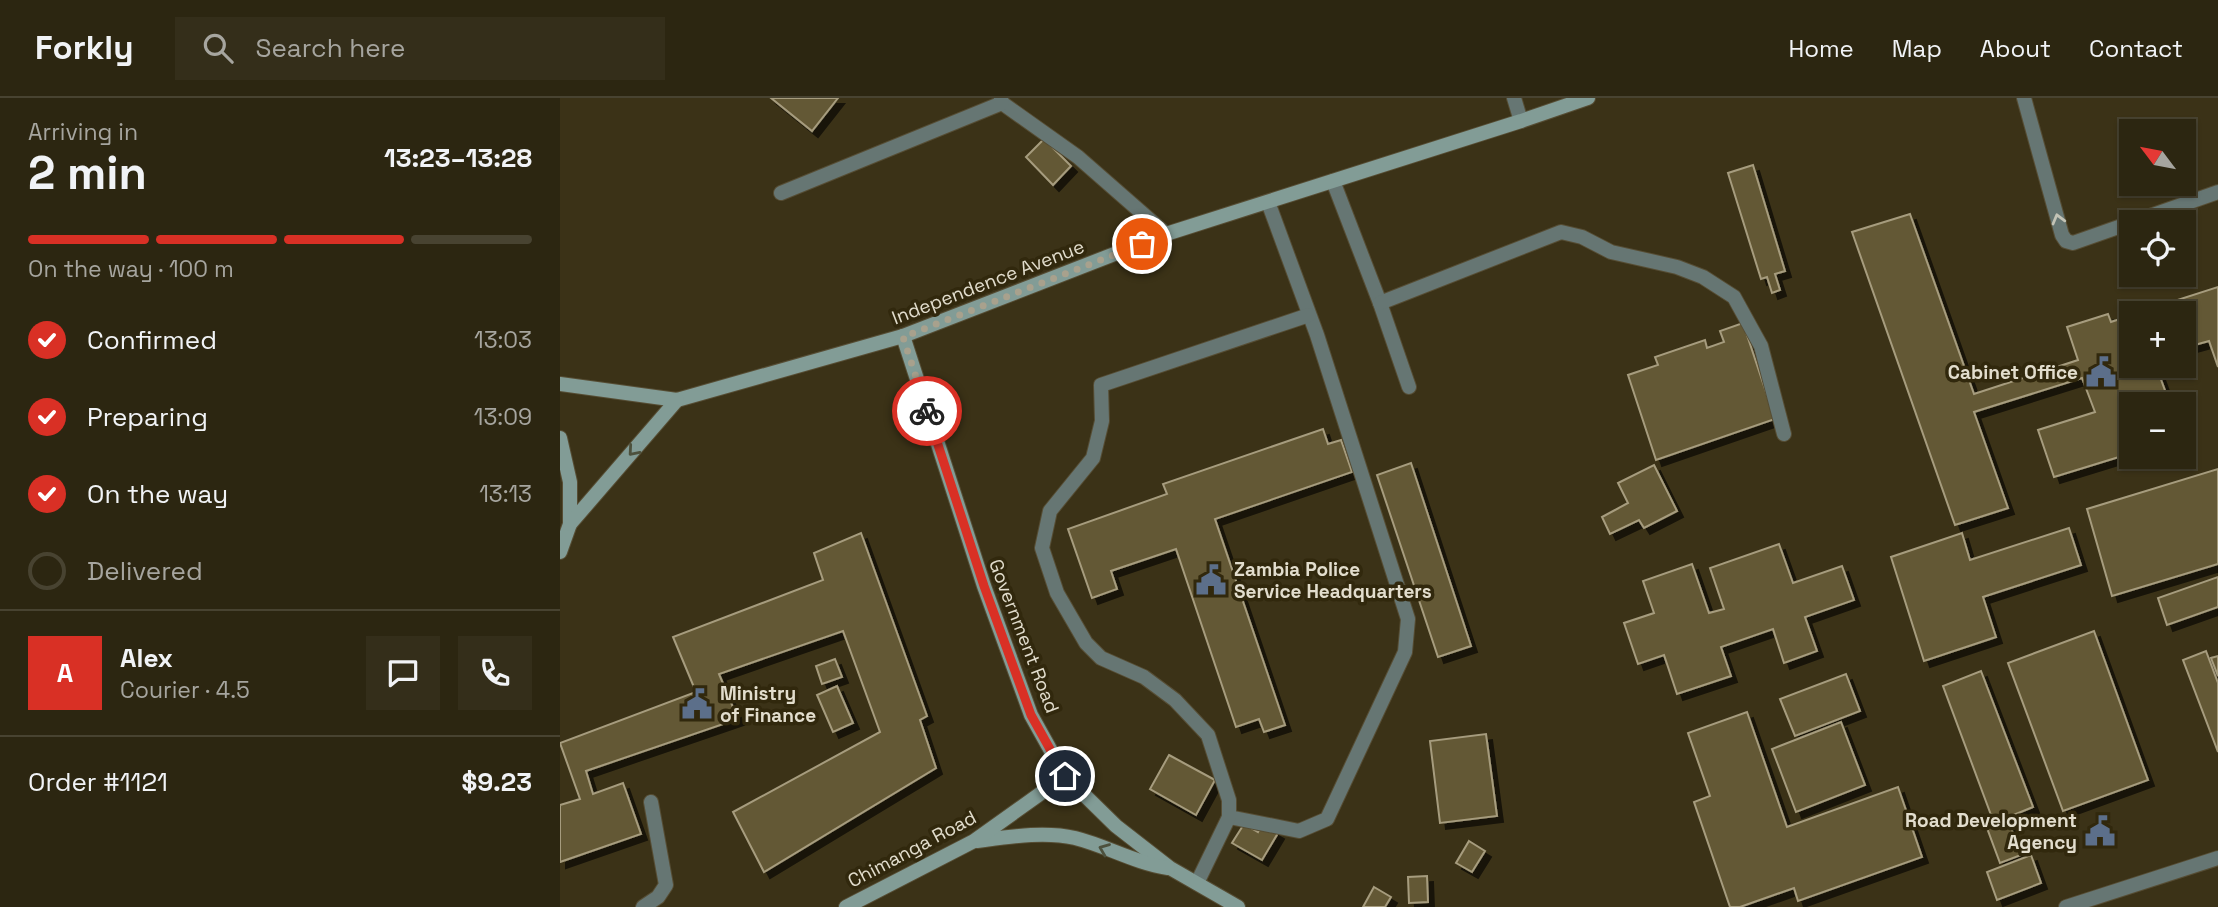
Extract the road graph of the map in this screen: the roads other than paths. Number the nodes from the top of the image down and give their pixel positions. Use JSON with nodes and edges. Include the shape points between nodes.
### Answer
{"nodes":[{"id":1,"x":1514,"y":98,"type":"edge"},
{"id":2,"x":1588,"y":98,"type":"edge"},
{"id":3,"x":2024,"y":98,"type":"edge"},
{"id":4,"x":1002,"y":100,"type":"edge"},
{"id":5,"x":1521,"y":121,"type":"junction"},
{"id":6,"x":1333,"y":181,"type":"junction"},
{"id":7,"x":2218,"y":192,"type":"edge"},
{"id":8,"x":781,"y":193,"type":"dead end"},
{"id":9,"x":1268,"y":202,"type":"junction"},
{"id":10,"x":1166,"y":234,"type":"junction"},
{"id":11,"x":1380,"y":303,"type":"junction"},
{"id":12,"x":1309,"y":315,"type":"junction"},
{"id":13,"x":903,"y":337,"type":"junction"},
{"id":14,"x":560,"y":384,"type":"edge"},
{"id":15,"x":1409,"y":387,"type":"dead end"},
{"id":16,"x":677,"y":400,"type":"junction"},
{"id":17,"x":1784,"y":434,"type":"dead end"},
{"id":18,"x":560,"y":438,"type":"edge"},
{"id":19,"x":570,"y":524,"type":"junction"},
{"id":20,"x":560,"y":552,"type":"edge"},
{"id":21,"x":1065,"y":776,"type":"junction"},
{"id":22,"x":651,"y":802,"type":"dead end"},
{"id":23,"x":1229,"y":817,"type":"junction"},
{"id":24,"x":974,"y":841,"type":"junction"},
{"id":25,"x":2218,"y":858,"type":"edge"},
{"id":26,"x":1170,"y":868,"type":"junction"},
{"id":27,"x":1197,"y":883,"type":"junction"},
{"id":28,"x":643,"y":907,"type":"edge"},
{"id":29,"x":846,"y":907,"type":"edge"},
{"id":30,"x":1238,"y":907,"type":"edge"},
{"id":31,"x":2066,"y":907,"type":"edge"}],
"edges":[{"from":1,"to":5,"type":"street"},
{"from":2,"to":5,"type":"main road","name":"Independence Avenue"},
{"from":7,"to":3,"type":"street","one_way":true,"via":[[2073,243],[2066,241]]},
{"from":4,"to":8,"type":"street"},
{"from":4,"to":10,"type":"street"},
{"from":5,"to":6,"type":"main road","name":"Independence Avenue"},
{"from":6,"to":9,"type":"main road","name":"Independence Avenue"},
{"from":6,"to":11,"type":"street"},
{"from":9,"to":10,"type":"main road","name":"Independence Avenue"},
{"from":9,"to":12,"type":"street"},
{"from":10,"to":13,"type":"main road","name":"Independence Avenue"},
{"from":11,"to":15,"type":"street"},
{"from":11,"to":17,"type":"street","via":[[1561,232],[1611,252],[1677,267],[1703,276],[1734,297],[1761,346]]},
{"from":12,"to":23,"type":"street","via":[[1408,619],[1405,652],[1327,819],[1299,831]]},
{"from":12,"to":23,"type":"street","via":[[1101,385],[1101,421],[1093,458],[1050,511],[1042,548],[1057,593],[1086,643],[1101,658],[1143,677],[1175,700],[1208,735],[1230,800]]},
{"from":13,"to":16,"type":"main road","name":"Independence Avenue"},
{"from":13,"to":21,"type":"main road","name":"Government Road","via":[[1031,715]]},
{"from":14,"to":16,"type":"main road","name":"Independence Avenue"},
{"from":16,"to":19,"type":"main road","one_way":true},
{"from":18,"to":19,"type":"main road","via":[[570,482]]},
{"from":19,"to":20,"type":"main road"},
{"from":21,"to":24,"type":"main road","name":"Chimanga Road"},
{"from":21,"to":26,"type":"main road","name":"Government Road","via":[[1116,826]]},
{"from":22,"to":28,"type":"street","via":[[666,885]]},
{"from":23,"to":27,"type":"street"},
{"from":26,"to":24,"type":"main road","one_way":true,"via":[[1053,835]]},
{"from":24,"to":29,"type":"main road","name":"Chimanga Road"},
{"from":25,"to":31,"type":"street"},
{"from":26,"to":27,"type":"main road","name":"Government Road"},
{"from":27,"to":30,"type":"main road","name":"Government Road"}]}
